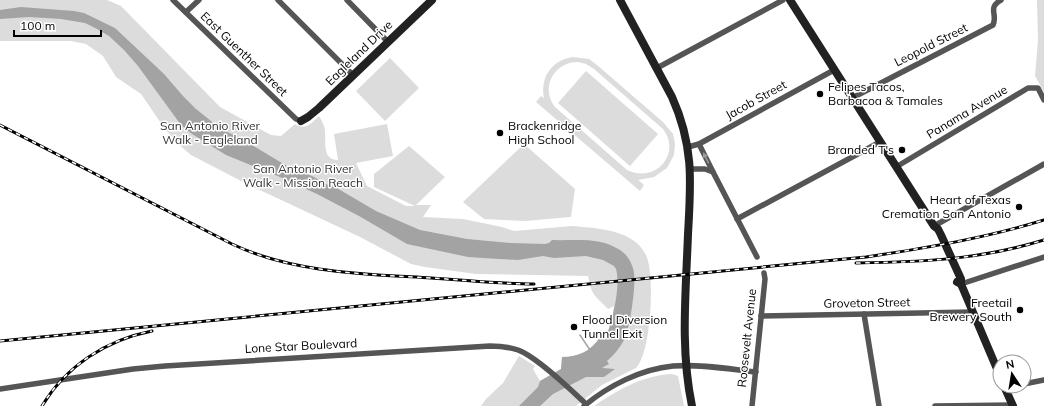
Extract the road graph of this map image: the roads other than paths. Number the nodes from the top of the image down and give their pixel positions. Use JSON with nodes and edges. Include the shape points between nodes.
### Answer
{"nodes":[{"id":1,"x":173,"y":0,"type":"edge"},
{"id":2,"x":199,"y":0,"type":"edge"},
{"id":3,"x":278,"y":0,"type":"edge"},
{"id":4,"x":347,"y":0,"type":"edge"},
{"id":5,"x":432,"y":0,"type":"edge"},
{"id":6,"x":620,"y":0,"type":"edge"},
{"id":7,"x":789,"y":0,"type":"edge"},
{"id":8,"x":1001,"y":0,"type":"edge"},
{"id":9,"x":186,"y":12,"type":"junction"},
{"id":10,"x":388,"y":42,"type":"junction"},
{"id":11,"x":657,"y":68,"type":"junction"},
{"id":12,"x":834,"y":70,"type":"junction"},
{"id":13,"x":353,"y":75,"type":"junction"},
{"id":14,"x":852,"y":98,"type":"junction"},
{"id":15,"x":1044,"y":100,"type":"edge"},
{"id":16,"x":301,"y":121,"type":"joint"},
{"id":17,"x":880,"y":142,"type":"junction"},
{"id":18,"x":699,"y":144,"type":"junction"},
{"id":19,"x":688,"y":147,"type":"junction"},
{"id":20,"x":1044,"y":164,"type":"edge"},
{"id":21,"x":896,"y":167,"type":"junction"},
{"id":22,"x":690,"y":169,"type":"junction"},
{"id":23,"x":713,"y":172,"type":"junction"},
{"id":24,"x":737,"y":219,"type":"junction"},
{"id":25,"x":934,"y":226,"type":"junction"},
{"id":26,"x":757,"y":257,"type":"dead end"},
{"id":27,"x":1044,"y":257,"type":"edge"},
{"id":28,"x":764,"y":273,"type":"dead end"},
{"id":29,"x":960,"y":284,"type":"junction"},
{"id":30,"x":973,"y":312,"type":"junction"},
{"id":31,"x":864,"y":314,"type":"junction"},
{"id":32,"x":761,"y":316,"type":"junction"},
{"id":33,"x":992,"y":357,"type":"edge"},
{"id":34,"x":686,"y":367,"type":"junction"},
{"id":35,"x":756,"y":372,"type":"junction"},
{"id":36,"x":1044,"y":380,"type":"edge"},
{"id":37,"x":1032,"y":382,"type":"edge"},
{"id":38,"x":0,"y":389,"type":"edge"},
{"id":39,"x":1008,"y":394,"type":"edge"},
{"id":40,"x":584,"y":405,"type":"edge"},
{"id":41,"x":1012,"y":405,"type":"edge"},
{"id":42,"x":692,"y":406,"type":"edge"},
{"id":43,"x":752,"y":406,"type":"edge"},
{"id":44,"x":879,"y":406,"type":"edge"},
{"id":45,"x":935,"y":406,"type":"edge"}],
"edges":[{"from":1,"to":9,"type":"street","name":"East Guenther Street"},
{"from":2,"to":9,"type":"street"},
{"from":3,"to":13,"type":"street"},
{"from":4,"to":10,"type":"street"},
{"from":5,"to":10,"type":"main road","name":"Eagleland Drive"},
{"from":6,"to":11,"type":"main road"},
{"from":7,"to":11,"type":"street"},
{"from":7,"to":12,"type":"main road"},
{"from":8,"to":14,"type":"street","name":"Leopold Street","via":[[994,7],[993,25]]},
{"from":9,"to":16,"type":"street","name":"East Guenther Street"},
{"from":10,"to":13,"type":"main road","name":"Eagleland Drive"},
{"from":11,"to":19,"type":"main road","via":[[679,113]]},
{"from":12,"to":14,"type":"main road"},
{"from":12,"to":18,"type":"street","name":"Jacob Street"},
{"from":13,"to":16,"type":"main road","name":"Eagleland Drive","via":[[319,108]]},
{"from":14,"to":17,"type":"main road"},
{"from":15,"to":21,"type":"street","name":"Panama Avenue","via":[[1038,88],[1028,88]]},
{"from":17,"to":21,"type":"main road"},
{"from":17,"to":24,"type":"street"},
{"from":18,"to":19,"type":"street","name":"Jacob Street"},
{"from":23,"to":18,"type":"street","one_way":true},
{"from":19,"to":22,"type":"main road"},
{"from":20,"to":25,"type":"street"},
{"from":21,"to":25,"type":"main road"},
{"from":22,"to":23,"type":"street"},
{"from":22,"to":34,"type":"main road","via":[[684,336]]},
{"from":23,"to":24,"type":"street"},
{"from":24,"to":26,"type":"street"},
{"from":25,"to":29,"type":"main road","via":[[946,244],[961,279]]},
{"from":27,"to":29,"type":"street"},
{"from":28,"to":32,"type":"street","name":"Roosevelt Avenue"},
{"from":29,"to":30,"type":"main road"},
{"from":30,"to":31,"type":"street","name":"Groveton Street"},
{"from":30,"to":33,"type":"main road"},
{"from":31,"to":32,"type":"street","name":"Groveton Street"},
{"from":31,"to":44,"type":"street"},
{"from":32,"to":35,"type":"street","name":"Roosevelt Avenue"},
{"from":34,"to":35,"type":"street"},
{"from":34,"to":40,"type":"street","via":[[671,367],[632,377]]},
{"from":34,"to":42,"type":"main road"},
{"from":35,"to":43,"type":"street","name":"Roosevelt Avenue"},
{"from":36,"to":37,"type":"street"},
{"from":38,"to":40,"type":"street","name":"Lone Star Boulevard","via":[[165,366],[490,346],[508,347],[526,353],[575,394]]},
{"from":39,"to":41,"type":"main road"},
{"from":41,"to":45,"type":"street"}]}
